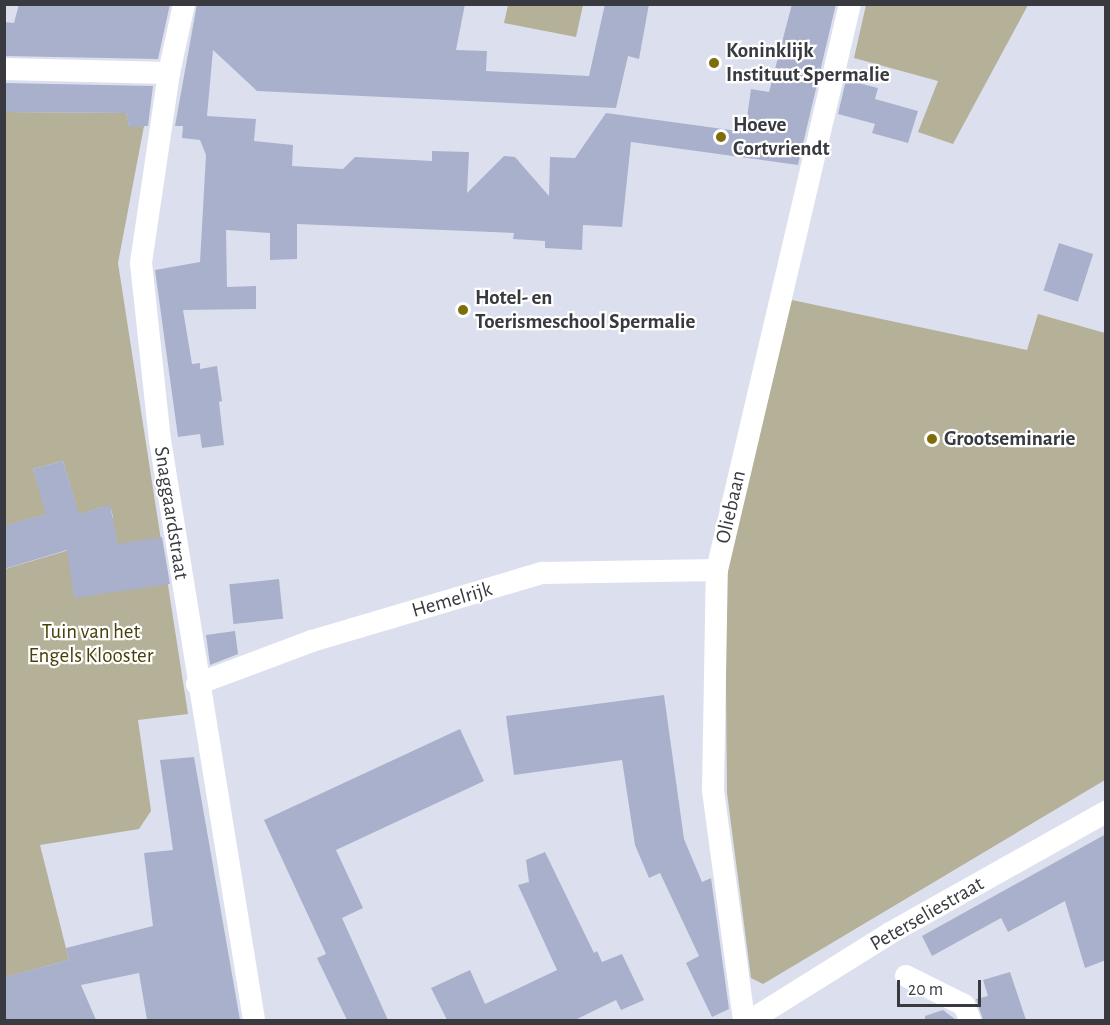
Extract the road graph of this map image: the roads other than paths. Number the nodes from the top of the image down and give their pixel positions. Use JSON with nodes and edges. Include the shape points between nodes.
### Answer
{"nodes":[{"id":1,"x":184,"y":4,"type":"edge"},
{"id":2,"x":850,"y":4,"type":"edge"},
{"id":3,"x":4,"y":69,"type":"edge"},
{"id":4,"x":169,"y":73,"type":"junction"},
{"id":5,"x":717,"y":570,"type":"junction"},
{"id":6,"x":197,"y":684,"type":"junction"},
{"id":7,"x":1106,"y":812,"type":"edge"},
{"id":8,"x":906,"y":976,"type":"dead end"},
{"id":9,"x":254,"y":1020,"type":"edge"},
{"id":10,"x":744,"y":1020,"type":"edge"},
{"id":11,"x":751,"y":1020,"type":"edge"},
{"id":12,"x":970,"y":1020,"type":"edge"}],
"edges":[{"from":1,"to":4,"type":"street","name":"Snaggaardstraat"},
{"from":2,"to":5,"type":"street","name":"Oliebaan"},
{"from":3,"to":4,"type":"street"},
{"from":4,"to":6,"type":"street","name":"Snaggaardstraat","via":[[141,263],[160,440]]},
{"from":5,"to":6,"type":"street","name":"Hemelrijk","via":[[542,573],[312,641]]},
{"from":5,"to":10,"type":"street","name":"Oliebaan","via":[[713,790]]},
{"from":6,"to":9,"type":"street","name":"Snaggaardstraat"},
{"from":7,"to":11,"type":"street","name":"Peterseliestraat","via":[[890,933]]},
{"from":8,"to":12,"type":"street","via":[[964,1005]]}]}
